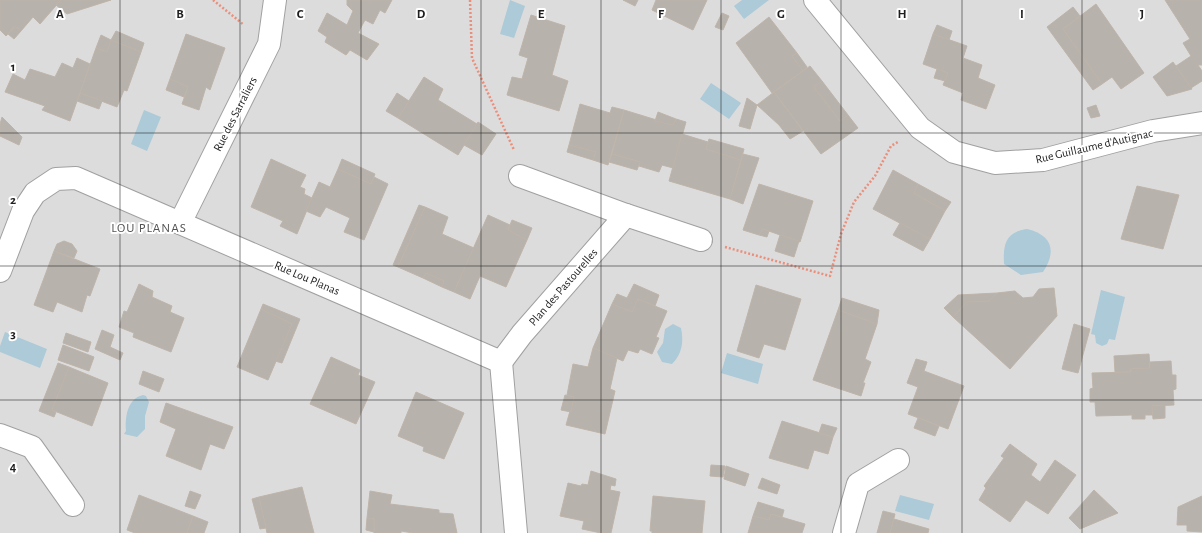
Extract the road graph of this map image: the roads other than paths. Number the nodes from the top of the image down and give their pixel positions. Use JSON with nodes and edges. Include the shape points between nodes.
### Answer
{"nodes":[{"id":1,"x":275,"y":0,"type":"edge"},
{"id":2,"x":815,"y":0,"type":"edge"},
{"id":3,"x":1202,"y":123,"type":"edge"},
{"id":4,"x":520,"y":176,"type":"road end"},
{"id":5,"x":626,"y":215,"type":"junction"},
{"id":6,"x":180,"y":223,"type":"junction"},
{"id":7,"x":701,"y":240,"type":"road end"},
{"id":8,"x":0,"y":271,"type":"edge"},
{"id":9,"x":501,"y":362,"type":"junction"},
{"id":10,"x":0,"y":435,"type":"edge"},
{"id":11,"x":898,"y":460,"type":"dead end"},
{"id":12,"x":73,"y":505,"type":"dead end"},
{"id":13,"x":516,"y":533,"type":"edge"},
{"id":14,"x":844,"y":533,"type":"edge"}],
"edges":[{"from":1,"to":6,"type":"street","name":"Rue des Sarraliers","via":[[269,44]]},
{"from":2,"to":3,"type":"street","name":"Rue Guillaume d'Autignac","via":[[920,128],[954,152],[995,163],[1043,160],[1153,131]]},
{"from":4,"to":5,"type":"street"},
{"from":5,"to":7,"type":"street"},
{"from":5,"to":9,"type":"street","name":"Plan des Pastourelles","via":[[522,334]]},
{"from":6,"to":8,"type":"street","name":"Rue Lou Planas","via":[[76,178],[56,179],[35,193],[23,211]]},
{"from":6,"to":9,"type":"street","name":"Rue Lou Planas"},
{"from":9,"to":13,"type":"street"},
{"from":10,"to":12,"type":"street","via":[[32,447]]},
{"from":11,"to":14,"type":"street","via":[[858,484]]}]}
